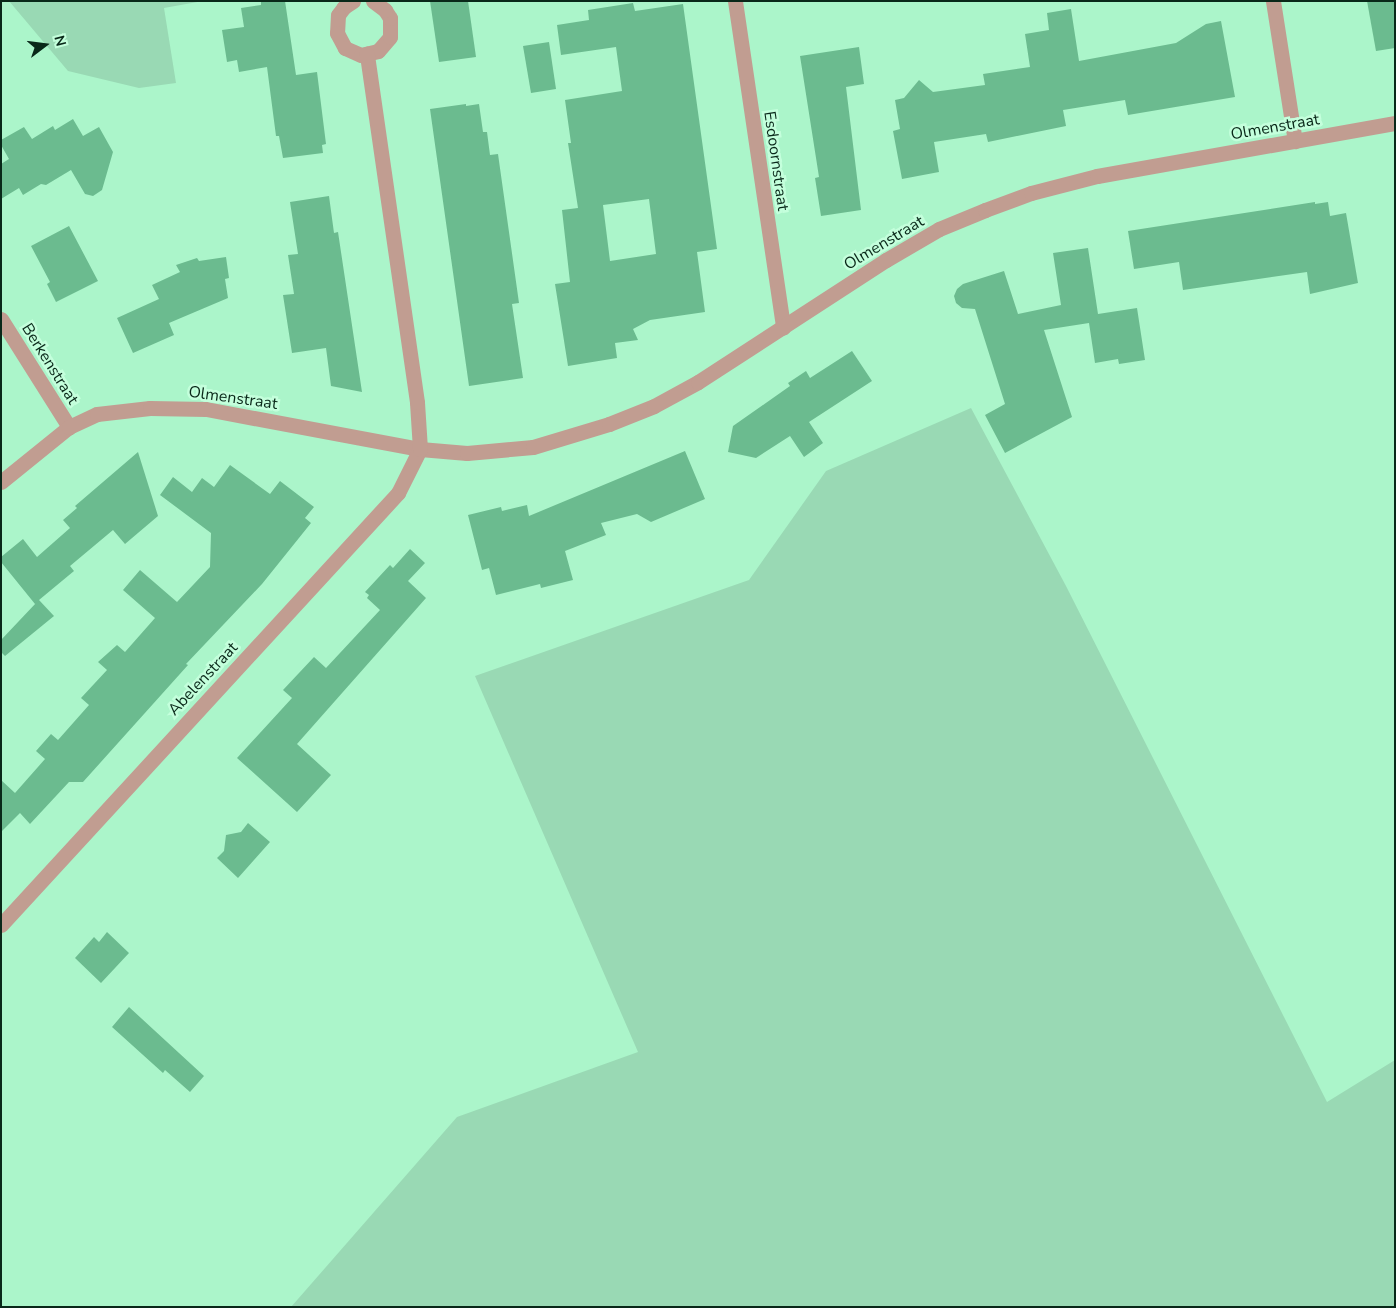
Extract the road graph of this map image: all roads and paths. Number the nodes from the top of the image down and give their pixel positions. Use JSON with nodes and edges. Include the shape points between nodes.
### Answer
{"nodes":[{"id":1,"x":353,"y":1,"type":"edge"},
{"id":2,"x":373,"y":1,"type":"edge"},
{"id":3,"x":735,"y":1,"type":"edge"},
{"id":4,"x":1273,"y":1,"type":"edge"},
{"id":5,"x":367,"y":54,"type":"junction"},
{"id":6,"x":1395,"y":123,"type":"edge"},
{"id":7,"x":1295,"y":141,"type":"junction"},
{"id":8,"x":1,"y":319,"type":"edge"},
{"id":9,"x":783,"y":327,"type":"junction"},
{"id":10,"x":69,"y":427,"type":"junction"},
{"id":11,"x":420,"y":449,"type":"junction"},
{"id":12,"x":1,"y":482,"type":"edge"},
{"id":13,"x":1,"y":925,"type":"edge"}],
"edges":[{"from":1,"to":5,"type":"street","via":[[338,15],[336,33],[345,48],[353,53]]},
{"from":2,"to":5,"type":"street","via":[[385,10],[391,28],[385,45]]},
{"from":3,"to":9,"type":"street","name":"Esdoornstraat"},
{"from":4,"to":7,"type":"street"},
{"from":5,"to":11,"type":"street","via":[[417,402]]},
{"from":6,"to":7,"type":"street","name":"Olmenstraat"},
{"from":7,"to":9,"type":"street","name":"Olmenstraat","via":[[1097,176],[1031,193],[939,229]]},
{"from":8,"to":10,"type":"street","name":"Berkenstraat"},
{"from":9,"to":11,"type":"street","name":"Olmenstraat","via":[[698,382],[654,406],[609,424],[532,447],[466,453]]},
{"from":10,"to":11,"type":"street","name":"Olmenstraat","via":[[97,414],[150,408],[206,409]]},
{"from":10,"to":12,"type":"street","name":"Olmenstraat"},
{"from":11,"to":13,"type":"street","name":"Abelenstraat","via":[[398,493]]}]}
